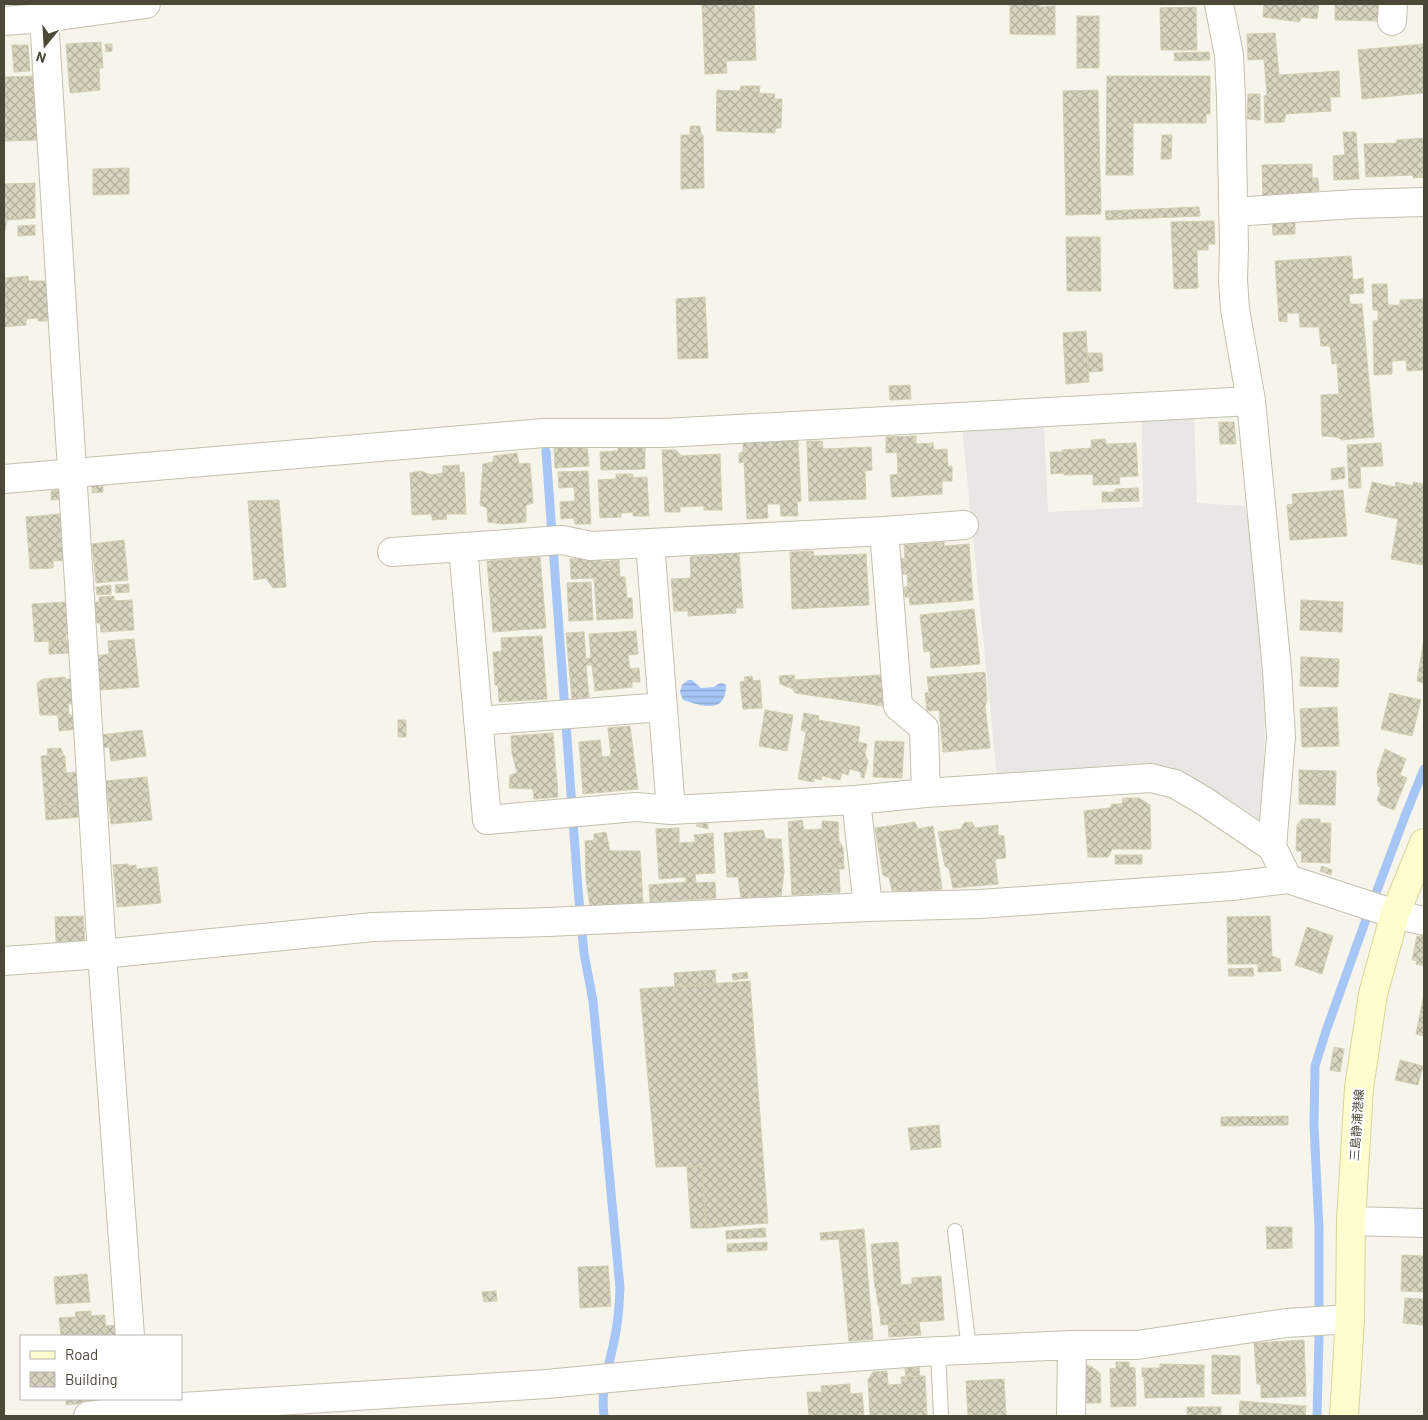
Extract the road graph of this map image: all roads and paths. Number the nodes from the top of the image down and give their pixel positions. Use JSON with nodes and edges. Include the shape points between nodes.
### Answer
{"nodes":[{"id":1,"x":146,"y":4,"type":"edge"},
{"id":2,"x":1219,"y":4,"type":"edge"},
{"id":3,"x":44,"y":18,"type":"junction"},
{"id":4,"x":4,"y":21,"type":"edge"},
{"id":5,"x":1424,"y":202,"type":"edge"},
{"id":6,"x":1233,"y":212,"type":"junction"},
{"id":7,"x":1251,"y":401,"type":"junction"},
{"id":8,"x":73,"y":474,"type":"junction"},
{"id":9,"x":4,"y":479,"type":"edge"},
{"id":10,"x":964,"y":525,"type":"dead end"},
{"id":11,"x":884,"y":531,"type":"junction"},
{"id":12,"x":650,"y":543,"type":"junction"},
{"id":13,"x":463,"y":547,"type":"junction"},
{"id":14,"x":392,"y":552,"type":"dead end"},
{"id":15,"x":663,"y":708,"type":"junction"},
{"id":16,"x":478,"y":721,"type":"junction"},
{"id":17,"x":926,"y":793,"type":"junction"},
{"id":18,"x":856,"y":800,"type":"junction"},
{"id":19,"x":671,"y":810,"type":"junction"},
{"id":20,"x":1424,"y":843,"type":"edge"},
{"id":21,"x":1272,"y":847,"type":"junction"},
{"id":22,"x":1288,"y":879,"type":"junction"},
{"id":23,"x":868,"y":907,"type":"junction"},
{"id":24,"x":1395,"y":914,"type":"junction"},
{"id":25,"x":1424,"y":921,"type":"edge"},
{"id":26,"x":102,"y":954,"type":"junction"},
{"id":27,"x":4,"y":961,"type":"edge"},
{"id":28,"x":1351,"y":1221,"type":"junction"},
{"id":29,"x":1424,"y":1223,"type":"edge"},
{"id":30,"x":956,"y":1231,"type":"dead end"},
{"id":31,"x":1350,"y":1319,"type":"junction"},
{"id":32,"x":130,"y":1335,"type":"edge"},
{"id":33,"x":1072,"y":1345,"type":"junction"},
{"id":34,"x":969,"y":1350,"type":"junction"},
{"id":35,"x":938,"y":1351,"type":"junction"},
{"id":36,"x":135,"y":1408,"type":"edge"},
{"id":37,"x":88,"y":1416,"type":"edge"},
{"id":38,"x":940,"y":1416,"type":"edge"},
{"id":39,"x":1071,"y":1416,"type":"edge"},
{"id":40,"x":1344,"y":1416,"type":"edge"}],
"edges":[{"from":1,"to":3,"type":"street"},
{"from":2,"to":6,"type":"street","via":[[1229,55]]},
{"from":3,"to":4,"type":"street"},
{"from":3,"to":8,"type":"street"},
{"from":5,"to":6,"type":"street"},
{"from":6,"to":7,"type":"street","via":[[1235,309]]},
{"from":7,"to":8,"type":"street","via":[[664,433],[544,433]]},
{"from":7,"to":21,"type":"street","via":[[1281,737]]},
{"from":8,"to":9,"type":"street"},
{"from":8,"to":26,"type":"street"},
{"from":10,"to":11,"type":"street"},
{"from":11,"to":12,"type":"street"},
{"from":11,"to":17,"type":"street","via":[[898,706],[924,728]]},
{"from":12,"to":13,"type":"street","via":[[591,546],[562,540]]},
{"from":12,"to":15,"type":"street"},
{"from":13,"to":14,"type":"street"},
{"from":13,"to":16,"type":"street"},
{"from":15,"to":16,"type":"street"},
{"from":15,"to":19,"type":"street"},
{"from":16,"to":19,"type":"street","via":[[487,820],[636,807]]},
{"from":17,"to":18,"type":"street"},
{"from":17,"to":21,"type":"street","via":[[1151,778],[1175,784]]},
{"from":18,"to":19,"type":"street"},
{"from":18,"to":23,"type":"street"},
{"from":20,"to":24,"type":"main road","name":"三島静浦港線"},
{"from":21,"to":22,"type":"street"},
{"from":22,"to":23,"type":"street","via":[[980,904]]},
{"from":22,"to":24,"type":"street"},
{"from":23,"to":26,"type":"street","via":[[548,922],[373,926]]},
{"from":24,"to":25,"type":"street"},
{"from":24,"to":28,"type":"main road","name":"三島静浦港線","via":[[1371,1003],[1359,1088]]},
{"from":26,"to":27,"type":"street"},
{"from":26,"to":32,"type":"street"},
{"from":28,"to":29,"type":"street"},
{"from":28,"to":31,"type":"main road","name":"三島静浦港線"},
{"from":30,"to":34,"type":"lane"},
{"from":31,"to":33,"type":"street","via":[[1286,1323],[1137,1345]]},
{"from":31,"to":40,"type":"main road","name":"三島静浦港線"},
{"from":33,"to":34,"type":"street"},
{"from":33,"to":39,"type":"street"},
{"from":34,"to":35,"type":"street"},
{"from":35,"to":36,"type":"street","via":[[547,1384]]},
{"from":35,"to":38,"type":"lane"},
{"from":36,"to":37,"type":"street"}]}
